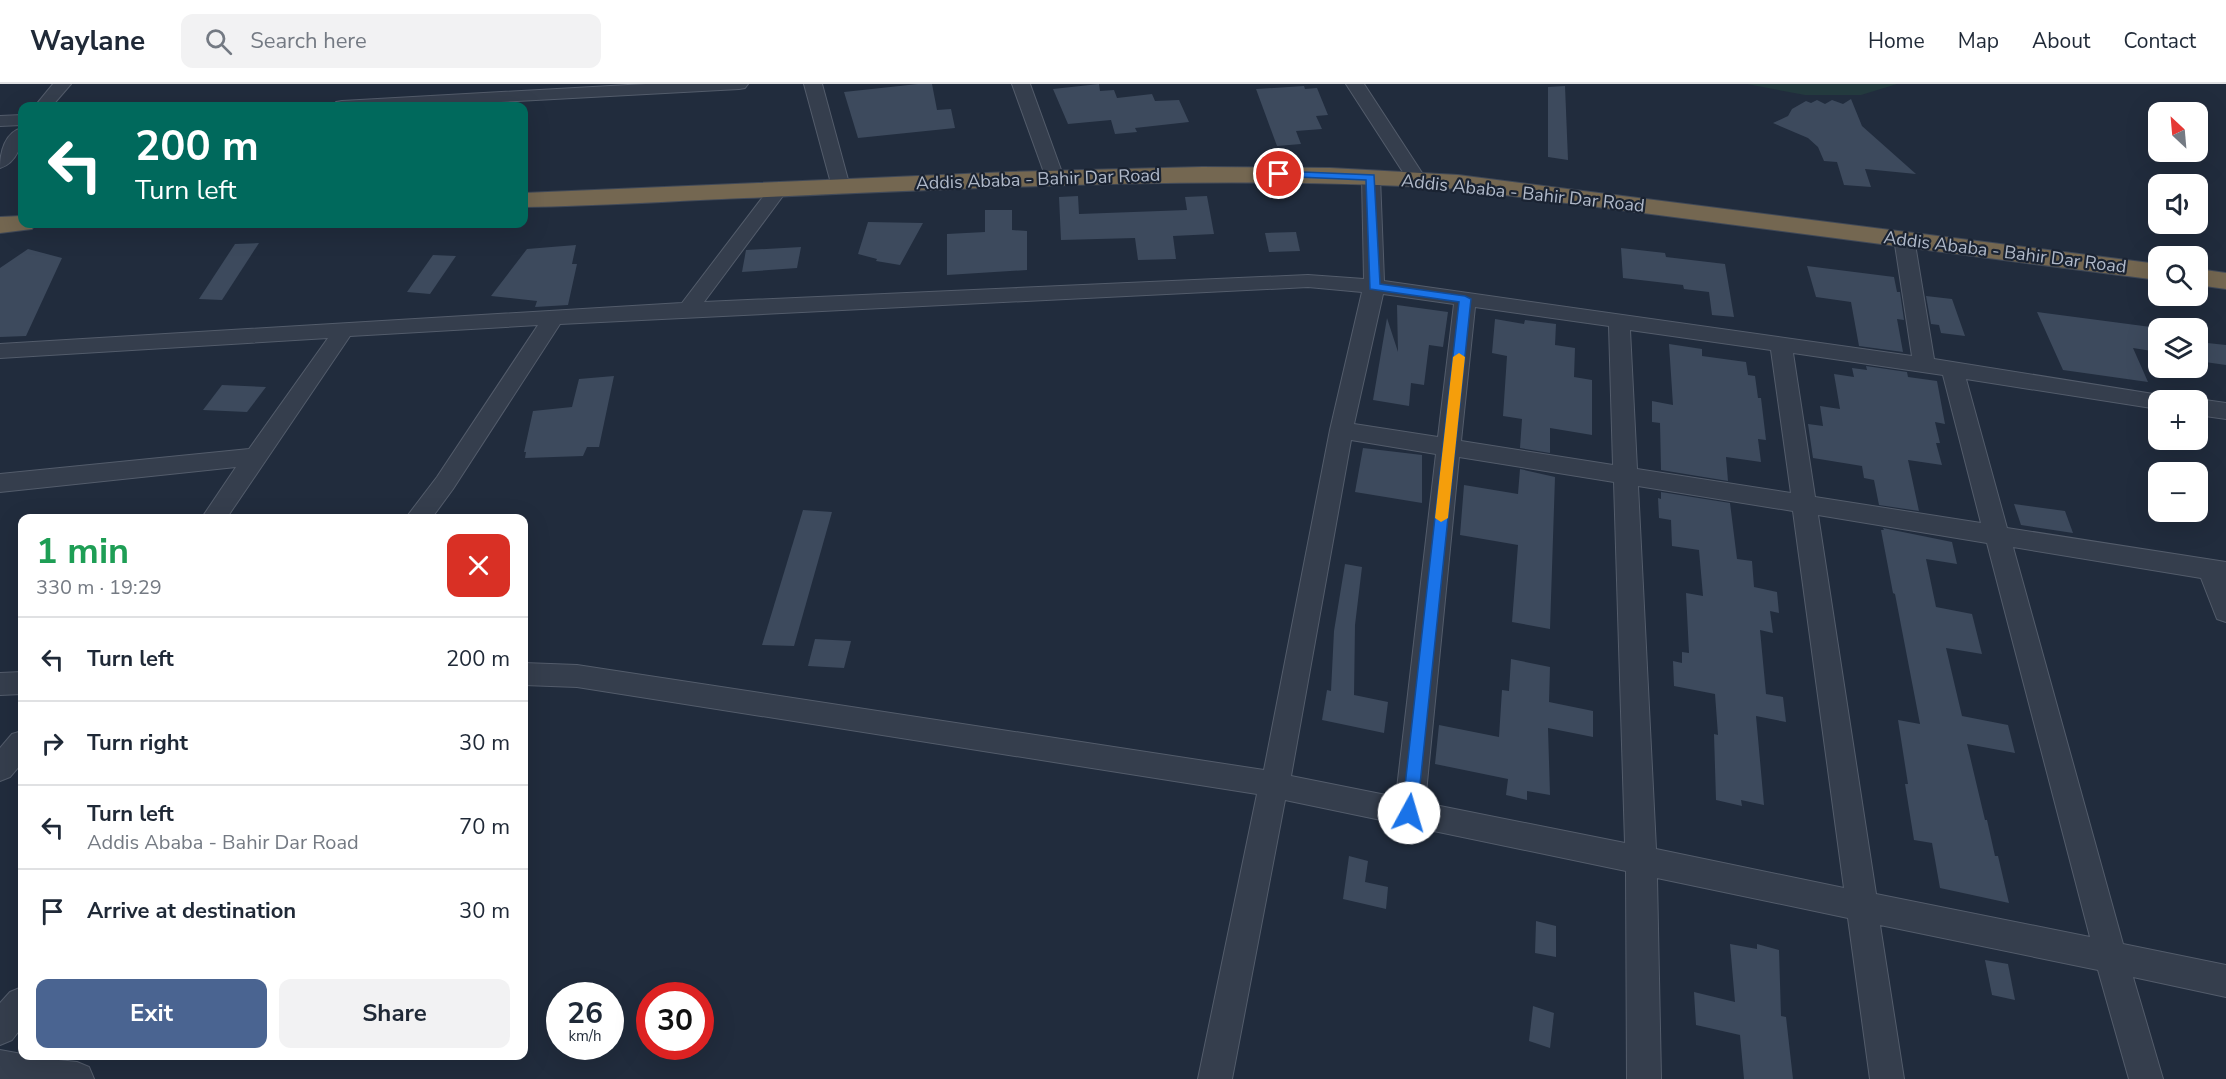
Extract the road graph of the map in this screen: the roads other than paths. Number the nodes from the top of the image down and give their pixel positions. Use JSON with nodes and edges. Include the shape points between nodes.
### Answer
{"nodes":[{"id":1,"x":62,"y":84,"type":"edge"},
{"id":2,"x":399,"y":84,"type":"edge"},
{"id":3,"x":739,"y":84,"type":"edge"},
{"id":4,"x":813,"y":84,"type":"edge"},
{"id":5,"x":1021,"y":84,"type":"edge"},
{"id":6,"x":1355,"y":84,"type":"edge"},
{"id":7,"x":652,"y":86,"type":"edge"},
{"id":8,"x":526,"y":90,"type":"edge"},
{"id":9,"x":46,"y":102,"type":"edge"},
{"id":10,"x":397,"y":102,"type":"edge"},
{"id":11,"x":415,"y":102,"type":"edge"},
{"id":12,"x":18,"y":120,"type":"edge"},
{"id":13,"x":0,"y":121,"type":"edge"},
{"id":14,"x":18,"y":138,"type":"edge"},
{"id":15,"x":0,"y":162,"type":"edge"},
{"id":16,"x":1371,"y":177,"type":"junction"},
{"id":17,"x":1055,"y":178,"type":"junction"},
{"id":18,"x":1417,"y":179,"type":"junction"},
{"id":19,"x":841,"y":187,"type":"junction"},
{"id":20,"x":778,"y":189,"type":"junction"},
{"id":21,"x":528,"y":200,"type":"edge"},
{"id":22,"x":18,"y":224,"type":"edge"},
{"id":23,"x":0,"y":225,"type":"edge"},
{"id":24,"x":1904,"y":238,"type":"junction"},
{"id":25,"x":2148,"y":271,"type":"edge"},
{"id":26,"x":2208,"y":278,"type":"edge"},
{"id":27,"x":2226,"y":280,"type":"edge"},
{"id":28,"x":1374,"y":286,"type":"junction"},
{"id":29,"x":1465,"y":299,"type":"junction"},
{"id":30,"x":688,"y":309,"type":"junction"},
{"id":31,"x":554,"y":317,"type":"junction"},
{"id":32,"x":1619,"y":321,"type":"junction"},
{"id":33,"x":344,"y":330,"type":"junction"},
{"id":34,"x":1781,"y":344,"type":"junction"},
{"id":35,"x":0,"y":351,"type":"edge"},
{"id":36,"x":1924,"y":364,"type":"junction"},
{"id":37,"x":1952,"y":369,"type":"junction"},
{"id":38,"x":2148,"y":398,"type":"edge"},
{"id":39,"x":2208,"y":408,"type":"edge"},
{"id":40,"x":2226,"y":411,"type":"edge"},
{"id":41,"x":1341,"y":430,"type":"junction"},
{"id":42,"x":1449,"y":447,"type":"junction"},
{"id":43,"x":257,"y":458,"type":"junction"},
{"id":44,"x":1626,"y":476,"type":"junction"},
{"id":45,"x":0,"y":483,"type":"edge"},
{"id":46,"x":1804,"y":504,"type":"junction"},
{"id":47,"x":217,"y":514,"type":"edge"},
{"id":48,"x":421,"y":514,"type":"edge"},
{"id":49,"x":1997,"y":535,"type":"junction"},
{"id":50,"x":2218,"y":571,"type":"edge"},
{"id":51,"x":2226,"y":612,"type":"edge"},
{"id":52,"x":528,"y":674,"type":"edge"},
{"id":53,"x":18,"y":683,"type":"edge"},
{"id":54,"x":0,"y":684,"type":"edge"},
{"id":55,"x":18,"y":748,"type":"edge"},
{"id":56,"x":0,"y":768,"type":"edge"},
{"id":57,"x":1409,"y":813,"type":"junction"},
{"id":58,"x":1641,"y":860,"type":"junction"},
{"id":59,"x":1862,"y":906,"type":"junction"},
{"id":60,"x":2111,"y":958,"type":"junction"},
{"id":61,"x":2226,"y":981,"type":"edge"},
{"id":62,"x":18,"y":1008,"type":"edge"},
{"id":63,"x":0,"y":1028,"type":"edge"},
{"id":64,"x":0,"y":1066,"type":"edge"},
{"id":65,"x":77,"y":1079,"type":"edge"},
{"id":66,"x":1215,"y":1079,"type":"edge"},
{"id":67,"x":1644,"y":1079,"type":"edge"},
{"id":68,"x":1887,"y":1079,"type":"edge"},
{"id":69,"x":2146,"y":1079,"type":"edge"}],
"edges":[{"from":1,"to":9,"type":"street"},
{"from":2,"to":10,"type":"street"},
{"from":3,"to":7,"type":"street"},
{"from":4,"to":19,"type":"street"},
{"from":5,"to":17,"type":"street"},
{"from":6,"to":18,"type":"street"},
{"from":7,"to":8,"type":"street"},
{"from":8,"to":11,"type":"street"},
{"from":12,"to":13,"type":"street"},
{"from":14,"to":15,"type":"street"},
{"from":16,"to":17,"type":"highway","name":"Addis Ababa - Bahir Dar Road","via":[[1256,173]]},
{"from":16,"to":18,"type":"highway","name":"Addis Ababa - Bahir Dar Road"},
{"from":16,"to":28,"type":"street"},
{"from":17,"to":19,"type":"highway","name":"Addis Ababa - Bahir Dar Road"},
{"from":18,"to":24,"type":"highway","name":"Addis Ababa - Bahir Dar Road"},
{"from":19,"to":20,"type":"highway","name":"Addis Ababa - Bahir Dar Road"},
{"from":20,"to":21,"type":"highway","name":"Addis Ababa - Bahir Dar Road"},
{"from":20,"to":30,"type":"street"},
{"from":22,"to":23,"type":"highway"},
{"from":24,"to":25,"type":"highway","name":"Addis Ababa - Bahir Dar Road"},
{"from":24,"to":36,"type":"street"},
{"from":26,"to":27,"type":"highway"},
{"from":28,"to":29,"type":"street"},
{"from":28,"to":30,"type":"street","via":[[1308,281]]},
{"from":28,"to":41,"type":"street"},
{"from":29,"to":32,"type":"street"},
{"from":29,"to":42,"type":"street"},
{"from":30,"to":31,"type":"street"},
{"from":31,"to":33,"type":"street"},
{"from":31,"to":48,"type":"street"},
{"from":32,"to":34,"type":"street"},
{"from":32,"to":44,"type":"street"},
{"from":33,"to":35,"type":"street"},
{"from":33,"to":43,"type":"street"},
{"from":34,"to":36,"type":"street"},
{"from":34,"to":46,"type":"street"},
{"from":36,"to":37,"type":"street"},
{"from":37,"to":38,"type":"street"},
{"from":37,"to":49,"type":"street"},
{"from":39,"to":40,"type":"street"},
{"from":41,"to":42,"type":"street"},
{"from":41,"to":57,"type":"street","via":[[1275,785]]},
{"from":42,"to":44,"type":"street"},
{"from":42,"to":57,"type":"street"},
{"from":43,"to":45,"type":"street"},
{"from":43,"to":47,"type":"street"},
{"from":44,"to":46,"type":"street"},
{"from":44,"to":58,"type":"street"},
{"from":46,"to":49,"type":"street"},
{"from":46,"to":59,"type":"street"},
{"from":49,"to":50,"type":"street"},
{"from":49,"to":60,"type":"street"},
{"from":50,"to":51,"type":"street"},
{"from":52,"to":66,"type":"street","via":[[577,676],[1274,784]]},
{"from":53,"to":54,"type":"street"},
{"from":55,"to":56,"type":"street"},
{"from":57,"to":58,"type":"street"},
{"from":58,"to":59,"type":"street"},
{"from":58,"to":67,"type":"street"},
{"from":59,"to":60,"type":"street"},
{"from":59,"to":68,"type":"street"},
{"from":60,"to":61,"type":"street"},
{"from":60,"to":69,"type":"street"},
{"from":62,"to":63,"type":"street"},
{"from":64,"to":65,"type":"street"}]}
